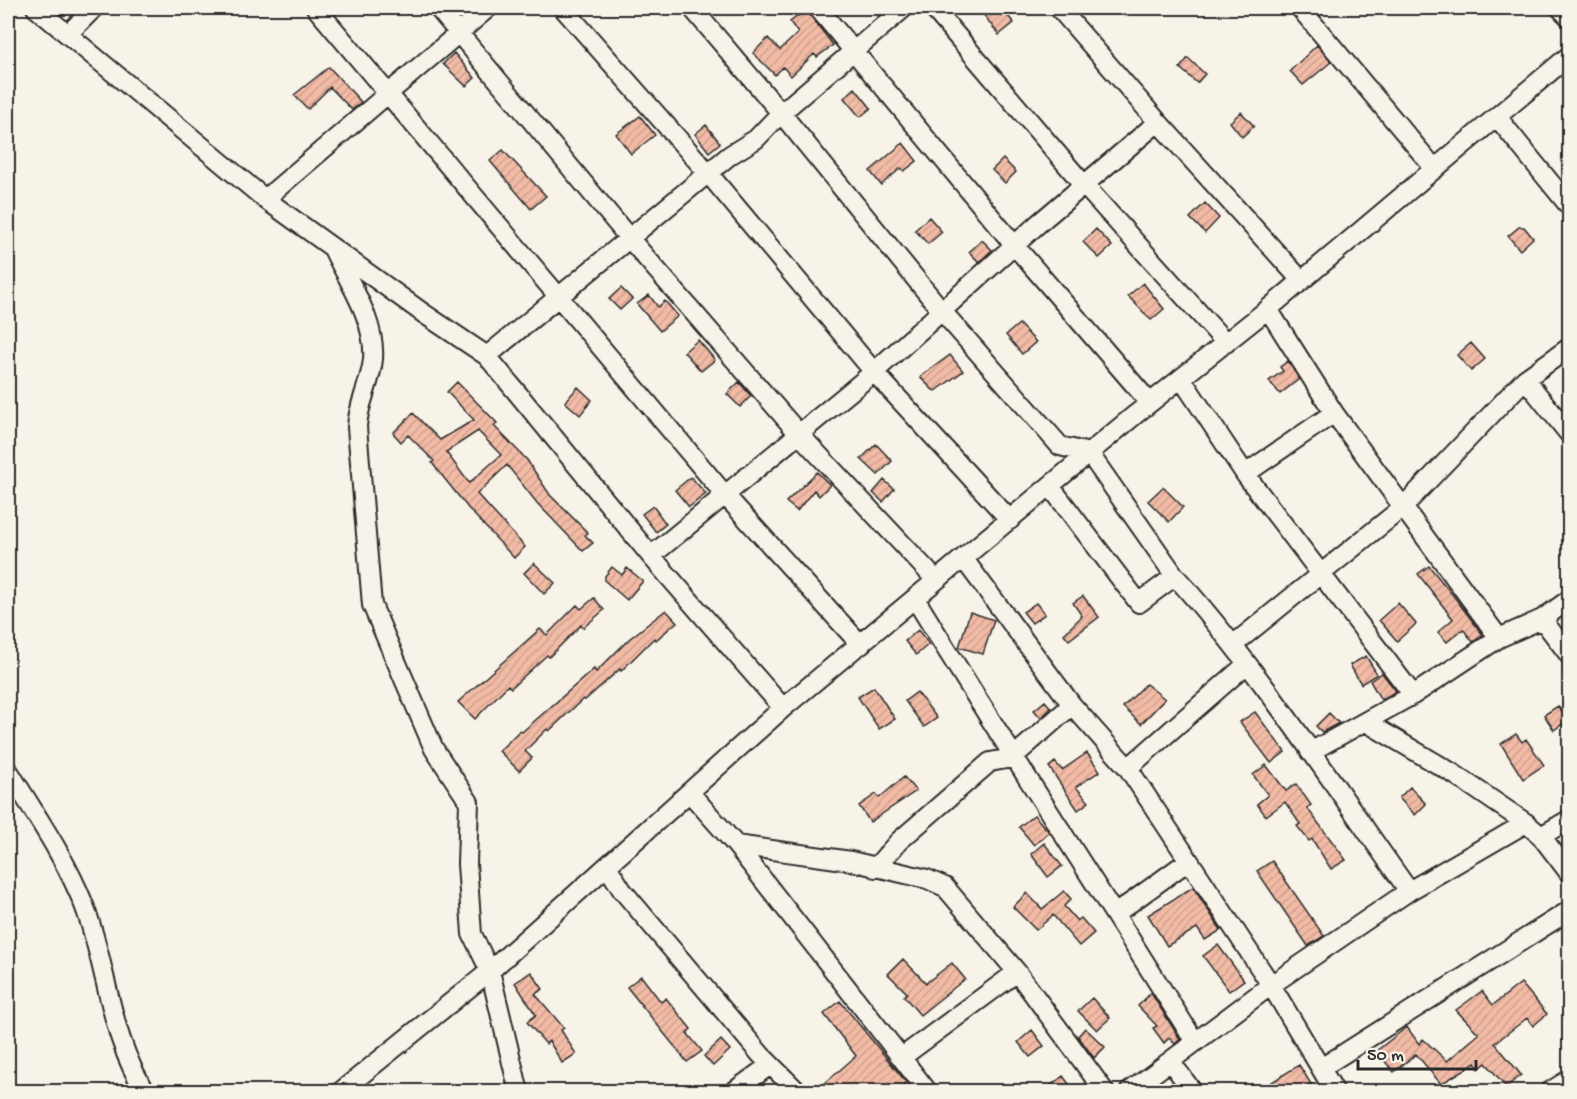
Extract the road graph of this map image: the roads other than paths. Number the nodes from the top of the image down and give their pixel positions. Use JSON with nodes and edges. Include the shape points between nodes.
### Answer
{"nodes":[{"id":1,"x":36,"y":8,"type":"edge"},
{"id":2,"x":94,"y":8,"type":"edge"},
{"id":3,"x":316,"y":8,"type":"edge"},
{"id":4,"x":438,"y":8,"type":"edge"},
{"id":5,"x":488,"y":8,"type":"edge"},
{"id":6,"x":563,"y":8,"type":"edge"},
{"id":7,"x":692,"y":8,"type":"edge"},
{"id":8,"x":818,"y":8,"type":"edge"},
{"id":9,"x":904,"y":8,"type":"edge"},
{"id":10,"x":933,"y":8,"type":"edge"},
{"id":11,"x":1059,"y":8,"type":"edge"},
{"id":12,"x":1300,"y":8,"type":"edge"},
{"id":13,"x":1560,"y":8,"type":"edge"},
{"id":14,"x":1569,"y":18,"type":"edge"},
{"id":15,"x":460,"y":32,"type":"junction"},
{"id":16,"x":68,"y":34,"type":"junction"},
{"id":17,"x":854,"y":50,"type":"junction"},
{"id":18,"x":1569,"y":55,"type":"edge"},
{"id":19,"x":388,"y":94,"type":"junction"},
{"id":20,"x":781,"y":113,"type":"junction"},
{"id":21,"x":1497,"y":117,"type":"junction"},
{"id":22,"x":1158,"y":123,"type":"junction"},
{"id":23,"x":1435,"y":169,"type":"junction"},
{"id":24,"x":708,"y":173,"type":"junction"},
{"id":25,"x":1084,"y":185,"type":"junction"},
{"id":26,"x":265,"y":199,"type":"junction"},
{"id":27,"x":1569,"y":207,"type":"edge"},
{"id":28,"x":629,"y":238,"type":"junction"},
{"id":29,"x":331,"y":245,"type":"junction"},
{"id":30,"x":1015,"y":246,"type":"junction"},
{"id":31,"x":1302,"y":280,"type":"junction"},
{"id":32,"x":557,"y":297,"type":"junction"},
{"id":33,"x":1268,"y":309,"type":"junction"},
{"id":34,"x":941,"y":310,"type":"junction"},
{"id":35,"x":1226,"y":343,"type":"junction"},
{"id":36,"x":1569,"y":347,"type":"edge"},
{"id":37,"x":487,"y":356,"type":"junction"},
{"id":38,"x":874,"y":372,"type":"junction"},
{"id":39,"x":1181,"y":378,"type":"junction"},
{"id":40,"x":1526,"y":379,"type":"junction"},
{"id":41,"x":1150,"y":403,"type":"junction"},
{"id":42,"x":1334,"y":413,"type":"junction"},
{"id":43,"x":799,"y":434,"type":"junction"},
{"id":44,"x":1569,"y":435,"type":"edge"},
{"id":45,"x":1089,"y":453,"type":"junction"},
{"id":46,"x":1245,"y":474,"type":"junction"},
{"id":47,"x":1050,"y":486,"type":"junction"},
{"id":48,"x":725,"y":495,"type":"junction"},
{"id":49,"x":1402,"y":508,"type":"junction"},
{"id":50,"x":1010,"y":520,"type":"junction"},
{"id":51,"x":651,"y":556,"type":"junction"},
{"id":52,"x":963,"y":558,"type":"junction"},
{"id":53,"x":1322,"y":575,"type":"junction"},
{"id":54,"x":1176,"y":576,"type":"junction"},
{"id":55,"x":936,"y":580,"type":"junction"},
{"id":56,"x":916,"y":600,"type":"junction"},
{"id":57,"x":1569,"y":600,"type":"edge"},
{"id":58,"x":1542,"y":619,"type":"junction"},
{"id":59,"x":1499,"y":638,"type":"junction"},
{"id":60,"x":861,"y":645,"type":"junction"},
{"id":61,"x":1233,"y":645,"type":"junction"},
{"id":62,"x":1569,"y":656,"type":"edge"},
{"id":63,"x":1247,"y":664,"type":"junction"},
{"id":64,"x":1413,"y":694,"type":"junction"},
{"id":65,"x":1072,"y":705,"type":"junction"},
{"id":66,"x":783,"y":708,"type":"junction"},
{"id":67,"x":1366,"y":722,"type":"junction"},
{"id":68,"x":1310,"y":752,"type":"junction"},
{"id":69,"x":1012,"y":758,"type":"junction"},
{"id":70,"x":1128,"y":768,"type":"junction"},
{"id":71,"x":8,"y":770,"type":"edge"},
{"id":72,"x":690,"y":793,"type":"junction"},
{"id":73,"x":1569,"y":819,"type":"edge"},
{"id":74,"x":1526,"y":823,"type":"junction"},
{"id":75,"x":1541,"y":836,"type":"junction"},
{"id":76,"x":736,"y":845,"type":"junction"},
{"id":77,"x":1188,"y":861,"type":"junction"},
{"id":78,"x":607,"y":866,"type":"junction"},
{"id":79,"x":875,"y":868,"type":"junction"},
{"id":80,"x":1569,"y":874,"type":"edge"},
{"id":81,"x":1409,"y":891,"type":"junction"},
{"id":82,"x":1569,"y":910,"type":"edge"},
{"id":83,"x":1115,"y":914,"type":"junction"},
{"id":84,"x":490,"y":971,"type":"junction"},
{"id":85,"x":1017,"y":972,"type":"junction"},
{"id":86,"x":1271,"y":985,"type":"junction"},
{"id":87,"x":1196,"y":1042,"type":"junction"},
{"id":88,"x":902,"y":1057,"type":"junction"},
{"id":89,"x":1171,"y":1062,"type":"junction"},
{"id":90,"x":770,"y":1065,"type":"junction"},
{"id":91,"x":1321,"y":1068,"type":"junction"},
{"id":92,"x":1569,"y":1079,"type":"edge"},
{"id":93,"x":146,"y":1092,"type":"edge"},
{"id":94,"x":340,"y":1092,"type":"edge"},
{"id":95,"x":519,"y":1092,"type":"edge"},
{"id":96,"x":733,"y":1092,"type":"edge"},
{"id":97,"x":798,"y":1092,"type":"edge"},
{"id":98,"x":928,"y":1092,"type":"edge"},
{"id":99,"x":1106,"y":1092,"type":"edge"},
{"id":100,"x":1129,"y":1092,"type":"edge"},
{"id":101,"x":1193,"y":1092,"type":"edge"},
{"id":102,"x":1335,"y":1092,"type":"edge"},
{"id":103,"x":1549,"y":1092,"type":"edge"}],
"edges":[{"from":1,"to":16,"type":"street"},
{"from":2,"to":16,"type":"street"},
{"from":3,"to":19,"type":"street"},
{"from":4,"to":15,"type":"street"},
{"from":5,"to":15,"type":"street"},
{"from":6,"to":24,"type":"street"},
{"from":7,"to":20,"type":"street"},
{"from":8,"to":17,"type":"street"},
{"from":9,"to":17,"type":"street"},
{"from":10,"to":25,"type":"street"},
{"from":11,"to":22,"type":"street"},
{"from":12,"to":23,"type":"street"},
{"from":13,"to":14,"type":"street"},
{"from":15,"to":19,"type":"street"},
{"from":15,"to":28,"type":"street"},
{"from":16,"to":26,"type":"street"},
{"from":17,"to":20,"type":"street"},
{"from":17,"to":30,"type":"street"},
{"from":18,"to":21,"type":"street"},
{"from":19,"to":26,"type":"street"},
{"from":19,"to":32,"type":"street"},
{"from":20,"to":24,"type":"street","via":[[756,139]]},
{"from":20,"to":34,"type":"street"},
{"from":21,"to":23,"type":"street"},
{"from":21,"to":27,"type":"street"},
{"from":22,"to":25,"type":"street"},
{"from":22,"to":31,"type":"street"},
{"from":23,"to":31,"type":"street"},
{"from":24,"to":28,"type":"street"},
{"from":24,"to":38,"type":"street"},
{"from":25,"to":30,"type":"street"},
{"from":25,"to":35,"type":"street"},
{"from":26,"to":29,"type":"street"},
{"from":28,"to":32,"type":"street"},
{"from":28,"to":43,"type":"street"},
{"from":29,"to":37,"type":"street"},
{"from":29,"to":84,"type":"street","via":[[364,313],[373,346],[369,376],[357,409],[372,606],[435,749],[469,802],[467,864],[472,934]]},
{"from":30,"to":34,"type":"street"},
{"from":30,"to":41,"type":"street"},
{"from":31,"to":33,"type":"street"},
{"from":32,"to":37,"type":"street"},
{"from":32,"to":48,"type":"street"},
{"from":33,"to":35,"type":"street"},
{"from":33,"to":42,"type":"street"},
{"from":34,"to":38,"type":"street"},
{"from":34,"to":45,"type":"street","via":[[1060,446]]},
{"from":35,"to":39,"type":"street"},
{"from":36,"to":40,"type":"street"},
{"from":37,"to":51,"type":"street"},
{"from":38,"to":43,"type":"street"},
{"from":38,"to":50,"type":"street"},
{"from":39,"to":41,"type":"street"},
{"from":39,"to":46,"type":"street"},
{"from":40,"to":44,"type":"street"},
{"from":40,"to":49,"type":"street"},
{"from":41,"to":45,"type":"street"},
{"from":42,"to":46,"type":"street"},
{"from":42,"to":49,"type":"street"},
{"from":43,"to":48,"type":"street"},
{"from":43,"to":55,"type":"street"},
{"from":45,"to":47,"type":"street"},
{"from":45,"to":54,"type":"street"},
{"from":46,"to":53,"type":"street"},
{"from":47,"to":50,"type":"street"},
{"from":47,"to":54,"type":"street","via":[[1139,603]]},
{"from":48,"to":51,"type":"street"},
{"from":48,"to":60,"type":"street"},
{"from":49,"to":53,"type":"street"},
{"from":49,"to":59,"type":"street"},
{"from":50,"to":52,"type":"street"},
{"from":51,"to":66,"type":"street"},
{"from":52,"to":55,"type":"street"},
{"from":52,"to":65,"type":"street"},
{"from":53,"to":61,"type":"street"},
{"from":53,"to":64,"type":"street"},
{"from":54,"to":61,"type":"street"},
{"from":55,"to":56,"type":"street"},
{"from":56,"to":60,"type":"street"},
{"from":56,"to":69,"type":"street"},
{"from":57,"to":58,"type":"street"},
{"from":58,"to":59,"type":"street"},
{"from":58,"to":62,"type":"street"},
{"from":59,"to":64,"type":"street"},
{"from":60,"to":66,"type":"street"},
{"from":61,"to":63,"type":"street"},
{"from":63,"to":68,"type":"street"},
{"from":63,"to":70,"type":"street"},
{"from":64,"to":67,"type":"street"},
{"from":65,"to":69,"type":"street"},
{"from":65,"to":70,"type":"street"},
{"from":66,"to":72,"type":"street"},
{"from":67,"to":68,"type":"street"},
{"from":67,"to":74,"type":"street","via":[[1454,774]]},
{"from":68,"to":81,"type":"street"},
{"from":69,"to":79,"type":"street","via":[[990,762],[899,841]]},
{"from":69,"to":83,"type":"street"},
{"from":70,"to":77,"type":"street"},
{"from":71,"to":93,"type":"street","via":[[53,844],[83,904],[127,1056]]},
{"from":72,"to":76,"type":"street"},
{"from":72,"to":78,"type":"street"},
{"from":73,"to":75,"type":"street"},
{"from":74,"to":75,"type":"street"},
{"from":74,"to":81,"type":"street"},
{"from":75,"to":80,"type":"street"},
{"from":76,"to":79,"type":"street"},
{"from":76,"to":88,"type":"street"},
{"from":77,"to":83,"type":"street"},
{"from":77,"to":86,"type":"street"},
{"from":78,"to":84,"type":"street"},
{"from":78,"to":90,"type":"street","via":[[622,890]]},
{"from":79,"to":85,"type":"street","via":[[927,879],[945,887]]},
{"from":81,"to":86,"type":"street"},
{"from":82,"to":91,"type":"street"},
{"from":83,"to":87,"type":"street"},
{"from":84,"to":94,"type":"street"},
{"from":84,"to":95,"type":"street"},
{"from":85,"to":88,"type":"street"},
{"from":85,"to":99,"type":"street"},
{"from":86,"to":87,"type":"street"},
{"from":86,"to":91,"type":"street"},
{"from":87,"to":89,"type":"street"},
{"from":88,"to":98,"type":"street"},
{"from":89,"to":100,"type":"street"},
{"from":89,"to":101,"type":"street"},
{"from":90,"to":96,"type":"street"},
{"from":90,"to":97,"type":"street"},
{"from":91,"to":102,"type":"street"},
{"from":92,"to":103,"type":"street"}]}
